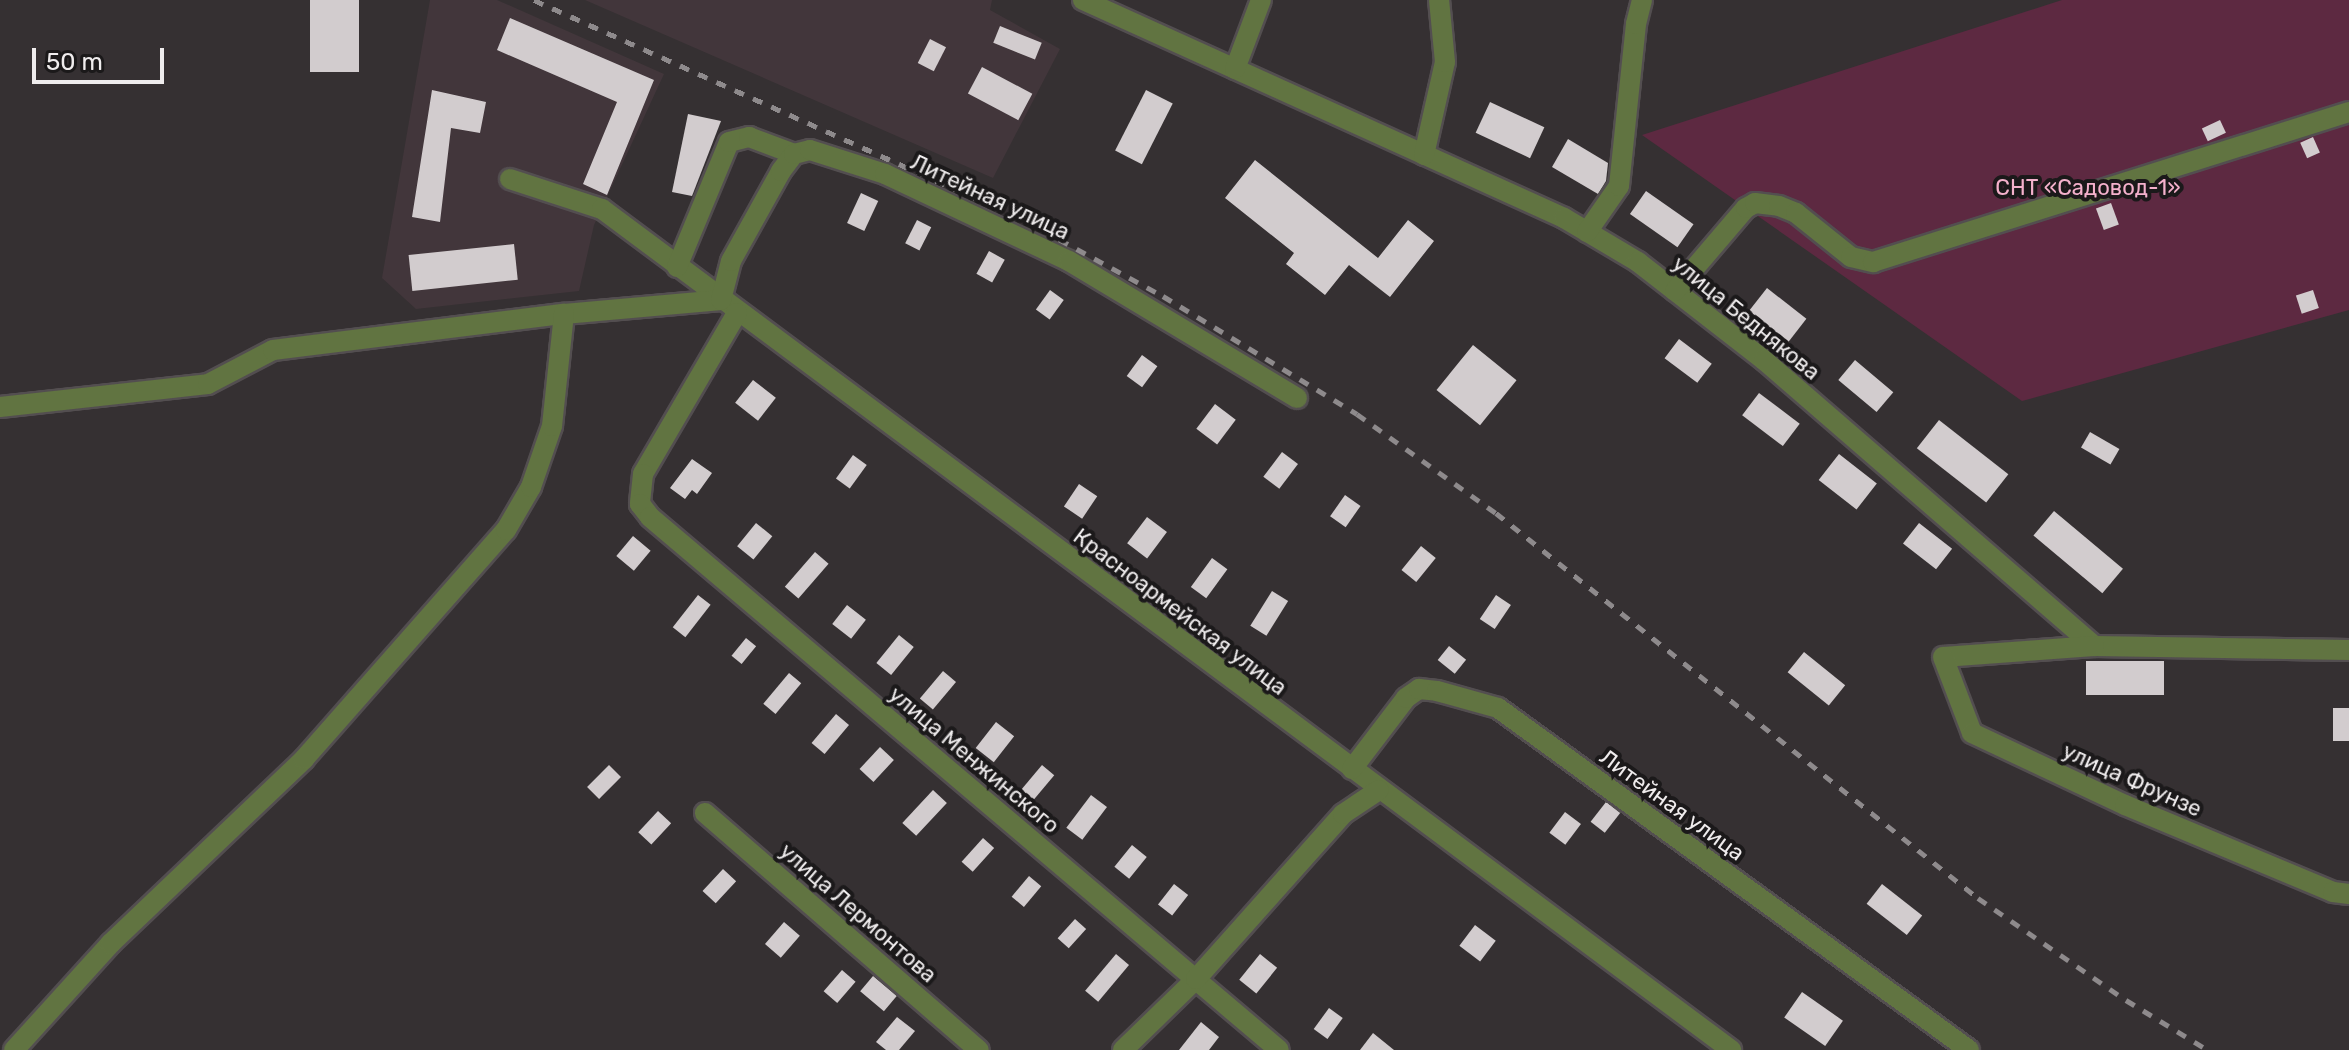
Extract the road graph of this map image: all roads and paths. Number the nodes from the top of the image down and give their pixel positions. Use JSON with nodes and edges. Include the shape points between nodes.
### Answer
{"nodes":[{"id":1,"x":1083,"y":0,"type":"edge"},
{"id":2,"x":1261,"y":0,"type":"edge"},
{"id":3,"x":1439,"y":0,"type":"edge"},
{"id":4,"x":1642,"y":0,"type":"edge"},
{"id":5,"x":1235,"y":69,"type":"junction"},
{"id":6,"x":2349,"y":112,"type":"edge"},
{"id":7,"x":794,"y":154,"type":"junction"},
{"id":8,"x":1424,"y":155,"type":"junction"},
{"id":9,"x":510,"y":179,"type":"dead end"},
{"id":10,"x":1587,"y":232,"type":"junction"},
{"id":11,"x":677,"y":267,"type":"junction"},
{"id":12,"x":1675,"y":291,"type":"junction"},
{"id":13,"x":729,"y":307,"type":"junction"},
{"id":14,"x":564,"y":314,"type":"junction"},
{"id":15,"x":1297,"y":398,"type":"dead end"},
{"id":16,"x":0,"y":407,"type":"edge"},
{"id":17,"x":2094,"y":646,"type":"junction"},
{"id":18,"x":2349,"y":650,"type":"edge"},
{"id":19,"x":1352,"y":769,"type":"junction"},
{"id":20,"x":1379,"y":790,"type":"junction"},
{"id":21,"x":705,"y":813,"type":"dead end"},
{"id":22,"x":2349,"y":894,"type":"edge"},
{"id":23,"x":1196,"y":979,"type":"junction"},
{"id":24,"x":14,"y":1050,"type":"edge"},
{"id":25,"x":979,"y":1050,"type":"edge"},
{"id":26,"x":1123,"y":1050,"type":"edge"},
{"id":27,"x":1279,"y":1050,"type":"edge"},
{"id":28,"x":1731,"y":1050,"type":"edge"},
{"id":29,"x":1969,"y":1050,"type":"edge"}],
"edges":[{"from":1,"to":5,"type":"street","name":"улица Беднякова"},
{"from":2,"to":5,"type":"street"},
{"from":3,"to":8,"type":"street","via":[[1445,62]]},
{"from":4,"to":10,"type":"street","via":[[1619,186]]},
{"from":5,"to":8,"type":"street","name":"улица Беднякова"},
{"from":6,"to":12,"type":"street","via":[[1873,262],[1851,257],[1796,213],[1755,203]]},
{"from":7,"to":11,"type":"street","name":"Литейная улица","via":[[749,137],[729,142]]},
{"from":7,"to":13,"type":"street","via":[[731,261]]},
{"from":7,"to":15,"type":"street","name":"Литейная улица","via":[[822,151],[885,174],[1069,261]]},
{"from":8,"to":10,"type":"street","name":"улица Беднякова"},
{"from":9,"to":11,"type":"street","name":"Красноармейская улица","via":[[602,209]]},
{"from":10,"to":12,"type":"street","name":"улица Беднякова"},
{"from":11,"to":13,"type":"street","name":"Красноармейская улица"},
{"from":12,"to":17,"type":"street","name":"улица Беднякова","via":[[1764,360]]},
{"from":13,"to":14,"type":"street"},
{"from":13,"to":19,"type":"street","name":"Красноармейская улица"},
{"from":13,"to":23,"type":"street","name":"улица Менжинского","via":[[643,474],[640,504]]},
{"from":14,"to":16,"type":"street","via":[[273,350],[208,384]]},
{"from":14,"to":24,"type":"street","via":[[552,426],[531,487],[506,530],[304,759],[111,943]]},
{"from":17,"to":18,"type":"street"},
{"from":17,"to":22,"type":"street","name":"улица Фрунзе","via":[[1943,657],[1972,733],[2125,805],[2333,892]]},
{"from":19,"to":20,"type":"street","name":"Красноармейская улица"},
{"from":19,"to":29,"type":"street","name":"Литейная улица","via":[[1406,698],[1419,689],[1498,708]]},
{"from":20,"to":23,"type":"street","via":[[1343,814]]},
{"from":20,"to":28,"type":"street","name":"Красноармейская улица"},
{"from":21,"to":25,"type":"street","name":"улица Лермонтова"},
{"from":23,"to":26,"type":"street"},
{"from":23,"to":27,"type":"street","name":"улица Менжинского"}]}
